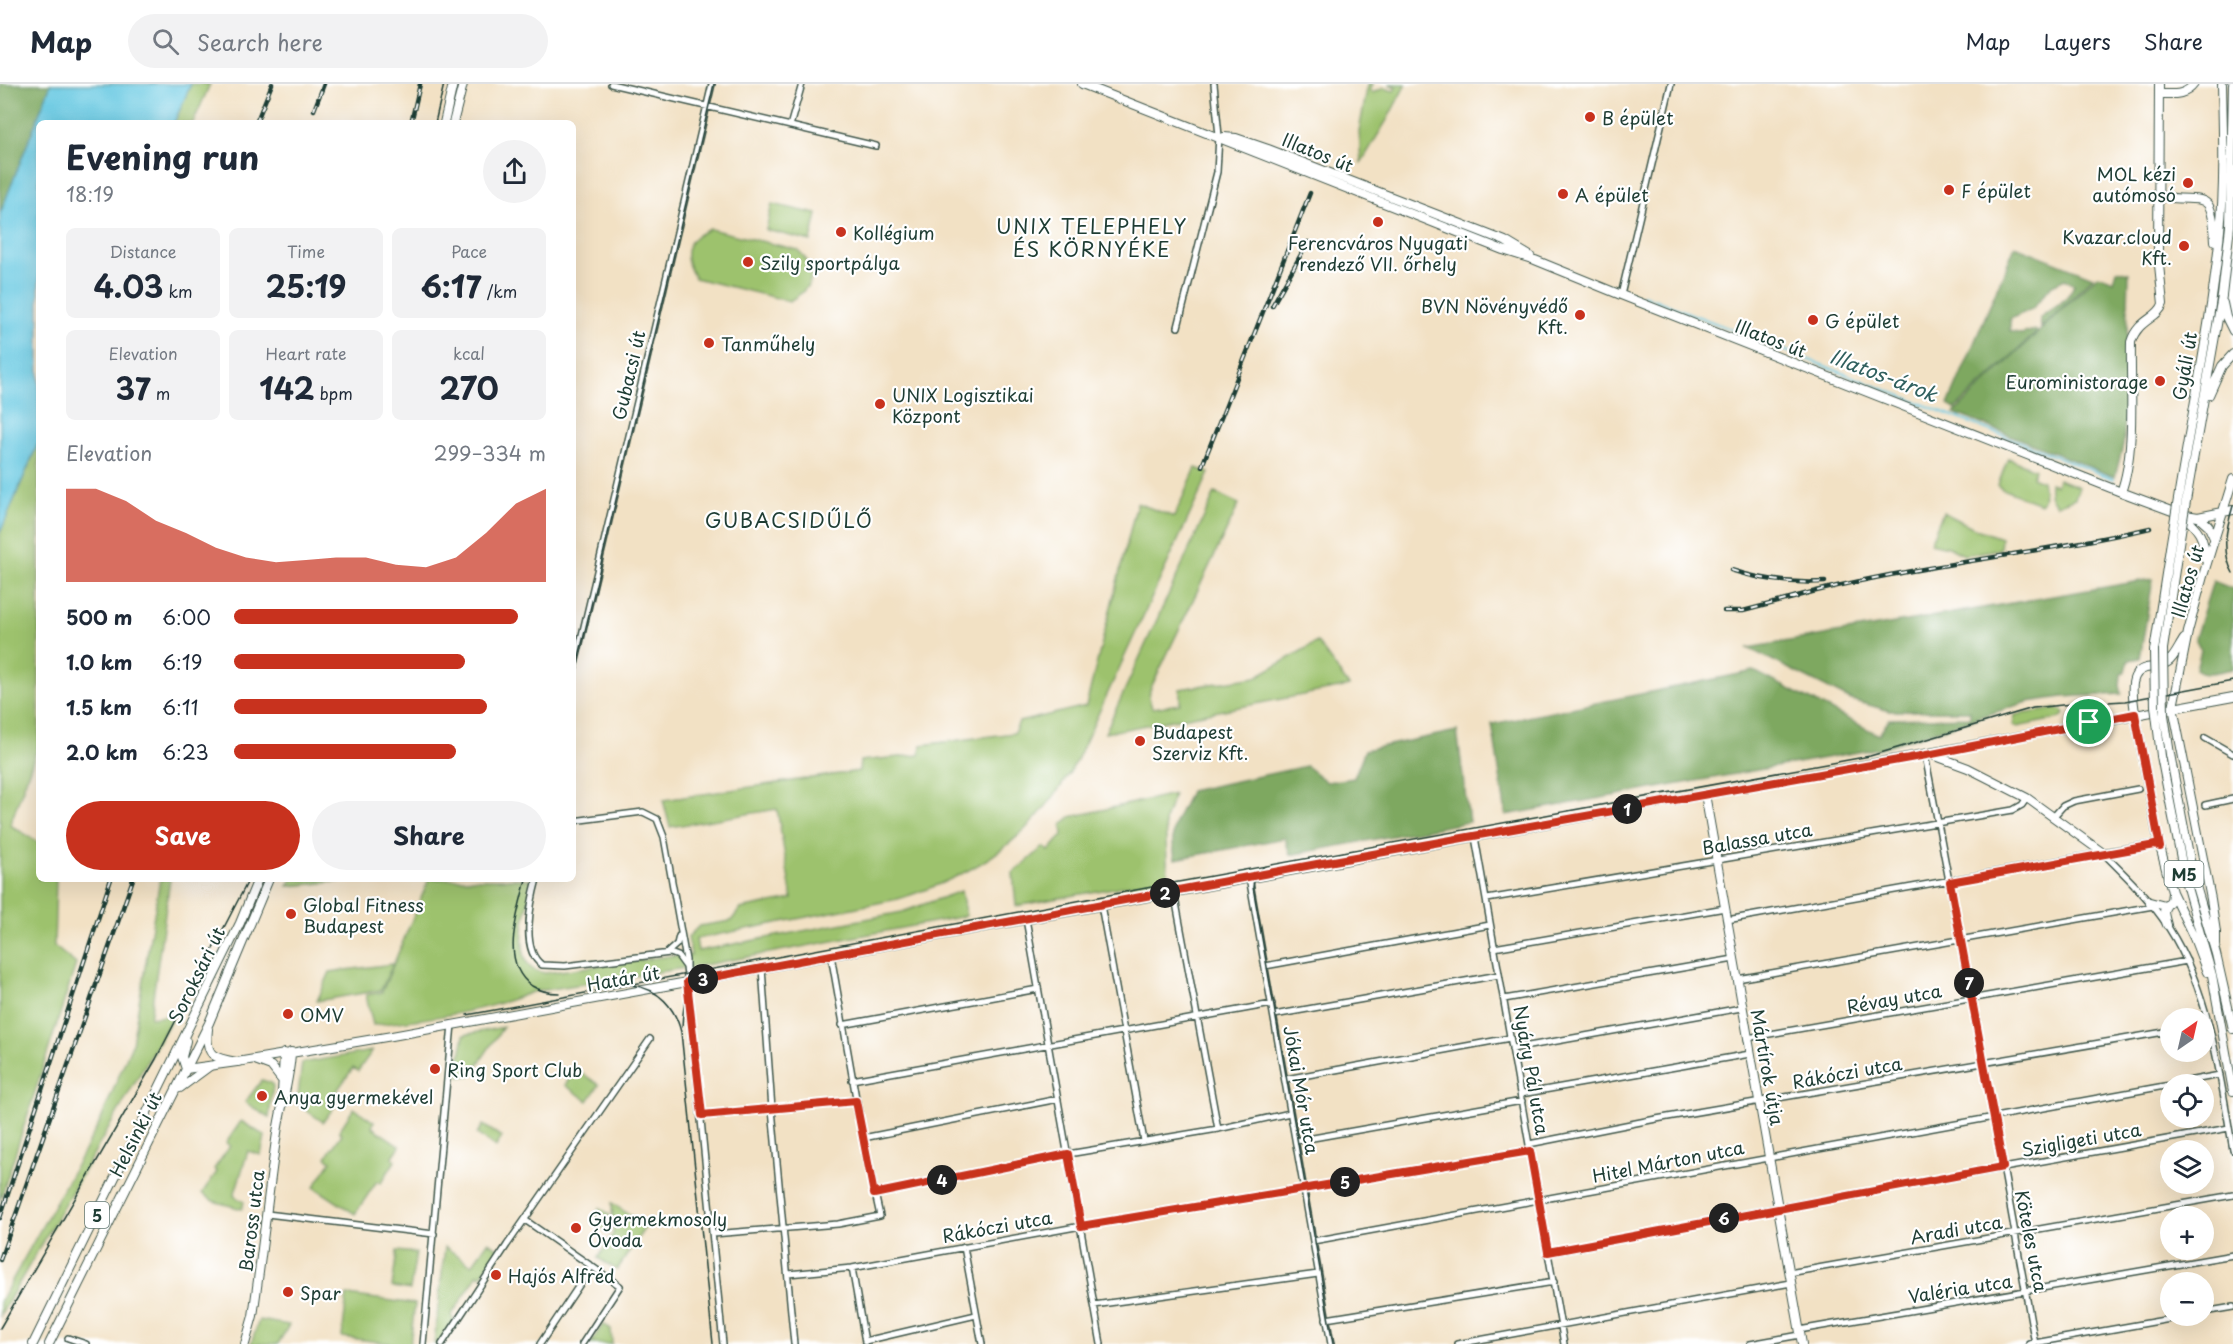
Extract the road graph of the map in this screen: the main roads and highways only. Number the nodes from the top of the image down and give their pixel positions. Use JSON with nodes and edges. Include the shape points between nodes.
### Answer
{"nodes":[{"id":1,"x":453,"y":84,"type":"edge"},
{"id":2,"x":463,"y":84,"type":"edge"},
{"id":3,"x":2194,"y":84,"type":"edge"},
{"id":4,"x":2222,"y":84,"type":"edge"},
{"id":5,"x":2233,"y":84,"type":"edge"},
{"id":6,"x":2159,"y":94,"type":"road end"},
{"id":7,"x":445,"y":120,"type":"edge"},
{"id":8,"x":454,"y":120,"type":"edge"},
{"id":9,"x":2158,"y":196,"type":"road end"},
{"id":10,"x":2218,"y":251,"type":"junction"},
{"id":11,"x":2222,"y":296,"type":"junction"},
{"id":12,"x":2233,"y":331,"type":"edge"},
{"id":13,"x":2233,"y":354,"type":"edge"},
{"id":14,"x":2203,"y":409,"type":"junction"},
{"id":15,"x":2183,"y":494,"type":"junction"},
{"id":16,"x":2174,"y":549,"type":"junction"},
{"id":17,"x":2173,"y":707,"type":"road end"},
{"id":18,"x":2135,"y":714,"type":"road end"},
{"id":19,"x":2160,"y":847,"type":"junction"},
{"id":20,"x":2103,"y":853,"type":"road end"},
{"id":21,"x":257,"y":882,"type":"edge"},
{"id":22,"x":268,"y":882,"type":"edge"},
{"id":23,"x":2172,"y":892,"type":"junction"},
{"id":24,"x":2151,"y":904,"type":"road end"},
{"id":25,"x":2165,"y":906,"type":"junction"},
{"id":26,"x":2167,"y":925,"type":"road end"},
{"id":27,"x":2216,"y":954,"type":"junction"},
{"id":28,"x":2215,"y":989,"type":"junction"},
{"id":29,"x":209,"y":1023,"type":"junction"},
{"id":30,"x":190,"y":1024,"type":"junction"},
{"id":31,"x":2233,"y":1029,"type":"edge"},
{"id":32,"x":237,"y":1062,"type":"road end"},
{"id":33,"x":210,"y":1066,"type":"road end"},
{"id":34,"x":186,"y":1068,"type":"junction"},
{"id":35,"x":161,"y":1085,"type":"junction"},
{"id":36,"x":2233,"y":1091,"type":"edge"},
{"id":37,"x":171,"y":1098,"type":"junction"},
{"id":38,"x":33,"y":1344,"type":"edge"},
{"id":39,"x":49,"y":1344,"type":"edge"}],
"edges":[{"from":1,"to":7,"type":"main road"},
{"from":2,"to":8,"type":"main road"},
{"from":3,"to":6,"type":"main road","via":[[2187,92]]},
{"from":4,"to":10,"type":"main road","name":"Gyáli út","number":"M5","via":[[2223,189]]},
{"from":5,"to":11,"type":"main road","name":"Gyáli út","number":"M5","via":[[2230,226]]},
{"from":9,"to":10,"type":"main road","via":[[2207,203]]},
{"from":10,"to":15,"type":"main road","name":"Gyáli út","number":"M5"},
{"from":11,"to":12,"type":"main road"},
{"from":11,"to":14,"type":"main road","name":"Gyáli út","number":"M5"},
{"from":13,"to":14,"type":"main road","via":[[2219,372]]},
{"from":14,"to":15,"type":"main road","name":"Gyáli út","number":"M5"},
{"from":15,"to":16,"type":"main road","name":"Gyáli út","number":"M5","bridge":true},
{"from":16,"to":27,"type":"main road","name":"Gyáli út","number":"M5","bridge":true,"via":[[2163,649],[2164,716],[2193,876]]},
{"from":16,"to":28,"type":"main road","name":"Gyáli út","number":"M5","bridge":true,"via":[[2154,651],[2155,706],[2186,884]]},
{"from":17,"to":27,"type":"main road","via":[[2211,899]]},
{"from":18,"to":19,"type":"main road"},
{"from":19,"to":20,"type":"main road"},
{"from":19,"to":23,"type":"main road"},
{"from":21,"to":30,"type":"main road","name":"Soroksári út","number":"5"},
{"from":22,"to":29,"type":"main road","name":"Soroksári út","number":"5"},
{"from":23,"to":25,"type":"main road"},
{"from":23,"to":28,"type":"main road"},
{"from":24,"to":25,"type":"main road"},
{"from":25,"to":26,"type":"main road"},
{"from":27,"to":31,"type":"main road","number":"M5"},
{"from":28,"to":36,"type":"main road","number":"M5"},
{"from":29,"to":32,"type":"main road","via":[[206,1044],[210,1053]]},
{"from":29,"to":34,"type":"main road","name":"Soroksári út","number":"5"},
{"from":30,"to":34,"type":"main road","via":[[182,1057]]},
{"from":30,"to":35,"type":"main road","name":"Soroksári út","number":"5"},
{"from":33,"to":37,"type":"main road"},
{"from":34,"to":35,"type":"main road"},
{"from":34,"to":37,"type":"main road","name":"Helsinki út","number":"5"},
{"from":35,"to":38,"type":"main road","name":"Helsinki út","number":"5"},
{"from":37,"to":39,"type":"main road","name":"Helsinki út","number":"5"}]}
